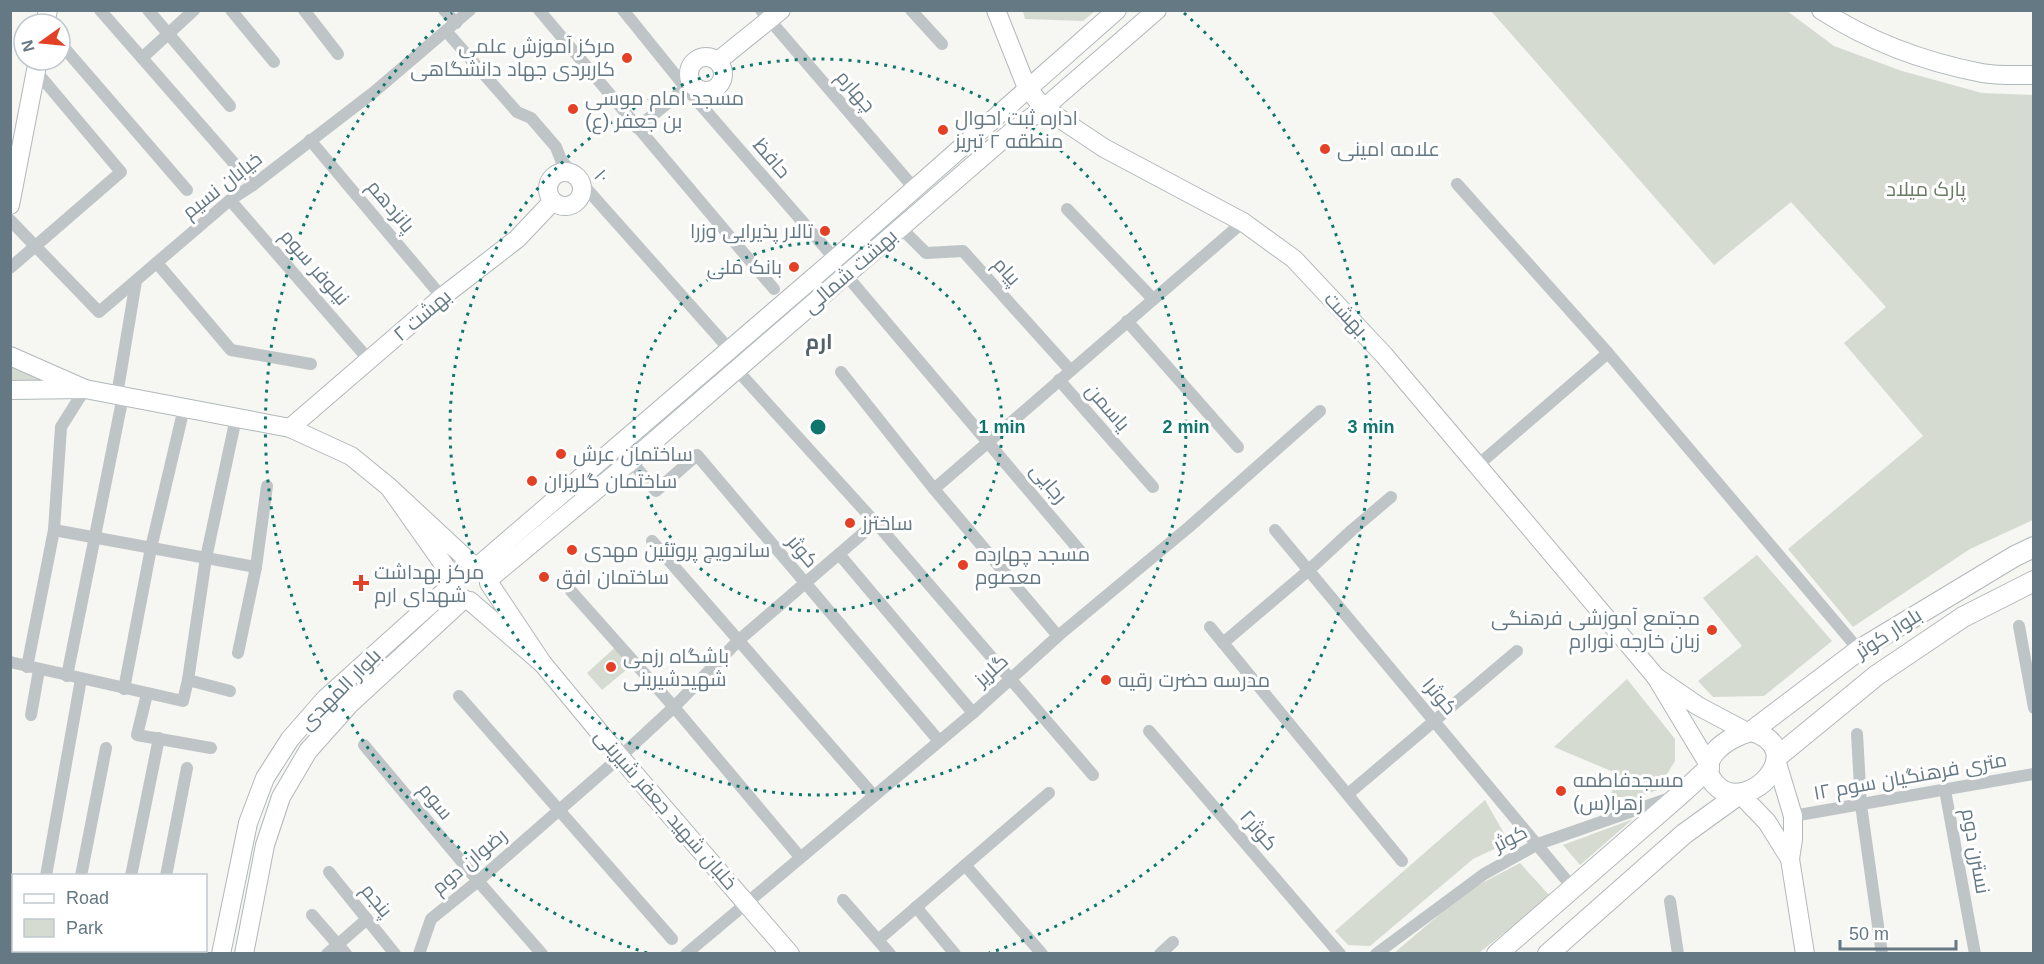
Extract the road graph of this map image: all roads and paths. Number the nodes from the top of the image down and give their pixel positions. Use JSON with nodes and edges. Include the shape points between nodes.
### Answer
{"nodes":[{"id":1,"x":100,"y":10,"type":"edge"},
{"id":2,"x":148,"y":10,"type":"edge"},
{"id":3,"x":194,"y":10,"type":"edge"},
{"id":4,"x":304,"y":10,"type":"edge"},
{"id":5,"x":444,"y":10,"type":"edge"},
{"id":6,"x":470,"y":10,"type":"edge"},
{"id":7,"x":539,"y":10,"type":"edge"},
{"id":8,"x":623,"y":10,"type":"edge"},
{"id":9,"x":911,"y":10,"type":"edge"},
{"id":10,"x":996,"y":10,"type":"edge"},
{"id":11,"x":1117,"y":10,"type":"edge"},
{"id":12,"x":1157,"y":10,"type":"edge"},
{"id":13,"x":1821,"y":10,"type":"edge"},
{"id":14,"x":238,"y":13,"type":"edge"},
{"id":15,"x":770,"y":14,"type":"edge"},
{"id":16,"x":456,"y":22,"type":"junction"},
{"id":17,"x":446,"y":31,"type":"junction"},
{"id":18,"x":168,"y":34,"type":"junction"},
{"id":19,"x":942,"y":44,"type":"dead end"},
{"id":20,"x":338,"y":54,"type":"dead end"},
{"id":21,"x":72,"y":57,"type":"edge"},
{"id":22,"x":142,"y":58,"type":"junction"},
{"id":23,"x":274,"y":62,"type":"dead end"},
{"id":24,"x":36,"y":72,"type":"edge"},
{"id":25,"x":42,"y":72,"type":"edge"},
{"id":26,"x":2034,"y":75,"type":"edge"},
{"id":27,"x":689,"y":85,"type":"junction"},
{"id":28,"x":1027,"y":88,"type":"junction"},
{"id":29,"x":230,"y":106,"type":"dead end"},
{"id":30,"x":1044,"y":108,"type":"junction"},
{"id":31,"x":637,"y":128,"type":"junction"},
{"id":32,"x":310,"y":140,"type":"junction"},
{"id":33,"x":577,"y":177,"type":"junction"},
{"id":34,"x":1457,"y":184,"type":"dead end"},
{"id":35,"x":253,"y":185,"type":"junction"},
{"id":36,"x":914,"y":188,"type":"junction"},
{"id":37,"x":187,"y":190,"type":"dead end"},
{"id":38,"x":230,"y":200,"type":"junction"},
{"id":39,"x":10,"y":205,"type":"edge"},
{"id":40,"x":1067,"y":209,"type":"dead end"},
{"id":41,"x":10,"y":220,"type":"edge"},
{"id":42,"x":1243,"y":222,"type":"junction"},
{"id":43,"x":901,"y":228,"type":"junction"},
{"id":44,"x":36,"y":246,"type":"junction"},
{"id":45,"x":835,"y":259,"type":"junction"},
{"id":46,"x":157,"y":263,"type":"junction"},
{"id":47,"x":10,"y":268,"type":"edge"},
{"id":48,"x":846,"y":274,"type":"junction"},
{"id":49,"x":136,"y":280,"type":"junction"},
{"id":50,"x":774,"y":289,"type":"dead end"},
{"id":51,"x":442,"y":297,"type":"junction"},
{"id":52,"x":1153,"y":299,"type":"junction"},
{"id":53,"x":1127,"y":321,"type":"junction"},
{"id":54,"x":730,"y":350,"type":"junction"},
{"id":55,"x":1608,"y":354,"type":"junction"},
{"id":56,"x":10,"y":356,"type":"edge"},
{"id":57,"x":369,"y":360,"type":"junction"},
{"id":58,"x":311,"y":364,"type":"dead end"},
{"id":59,"x":737,"y":370,"type":"junction"},
{"id":60,"x":1070,"y":370,"type":"junction"},
{"id":61,"x":841,"y":372,"type":"dead end"},
{"id":62,"x":1059,"y":380,"type":"junction"},
{"id":63,"x":85,"y":388,"type":"junction"},
{"id":64,"x":10,"y":390,"type":"edge"},
{"id":65,"x":120,"y":395,"type":"junction"},
{"id":66,"x":184,"y":408,"type":"junction"},
{"id":67,"x":1320,"y":411,"type":"dead end"},
{"id":68,"x":236,"y":418,"type":"junction"},
{"id":69,"x":290,"y":428,"type":"junction"},
{"id":70,"x":988,"y":441,"type":"junction"},
{"id":71,"x":618,"y":444,"type":"junction"},
{"id":72,"x":1238,"y":447,"type":"dead end"},
{"id":73,"x":631,"y":461,"type":"junction"},
{"id":74,"x":1478,"y":465,"type":"junction"},
{"id":75,"x":267,"y":486,"type":"dead end"},
{"id":76,"x":389,"y":487,"type":"junction"},
{"id":77,"x":1153,"y":487,"type":"dead end"},
{"id":78,"x":934,"y":489,"type":"junction"},
{"id":79,"x":1391,"y":497,"type":"dead end"},
{"id":80,"x":875,"y":523,"type":"junction"},
{"id":81,"x":54,"y":530,"type":"junction"},
{"id":82,"x":1275,"y":530,"type":"dead end"},
{"id":83,"x":94,"y":537,"type":"junction"},
{"id":84,"x":652,"y":541,"type":"dead end"},
{"id":85,"x":2034,"y":547,"type":"edge"},
{"id":86,"x":151,"y":548,"type":"junction"},
{"id":87,"x":1080,"y":551,"type":"dead end"},
{"id":88,"x":839,"y":554,"type":"junction"},
{"id":89,"x":206,"y":558,"type":"junction"},
{"id":90,"x":256,"y":567,"type":"junction"},
{"id":91,"x":1309,"y":570,"type":"junction"},
{"id":92,"x":482,"y":573,"type":"junction"},
{"id":93,"x":2034,"y":581,"type":"edge"},
{"id":94,"x":805,"y":583,"type":"junction"},
{"id":95,"x":460,"y":591,"type":"junction"},
{"id":96,"x":572,"y":591,"type":"dead end"},
{"id":97,"x":2019,"y":626,"type":"dead end"},
{"id":98,"x":1210,"y":627,"type":"dead end"},
{"id":99,"x":1058,"y":636,"type":"junction"},
{"id":100,"x":739,"y":640,"type":"junction"},
{"id":101,"x":1223,"y":643,"type":"junction"},
{"id":102,"x":1859,"y":650,"type":"junction"},
{"id":103,"x":1517,"y":651,"type":"dead end"},
{"id":104,"x":238,"y":653,"type":"dead end"},
{"id":105,"x":10,"y":662,"type":"edge"},
{"id":106,"x":543,"y":664,"type":"junction"},
{"id":107,"x":33,"y":668,"type":"junction"},
{"id":108,"x":1877,"y":675,"type":"junction"},
{"id":109,"x":67,"y":676,"type":"junction"},
{"id":110,"x":1656,"y":677,"type":"junction"},
{"id":111,"x":1011,"y":678,"type":"junction"},
{"id":112,"x":81,"y":679,"type":"junction"},
{"id":113,"x":188,"y":680,"type":"junction"},
{"id":114,"x":124,"y":689,"type":"junction"},
{"id":115,"x":230,"y":691,"type":"dead end"},
{"id":116,"x":147,"y":694,"type":"junction"},
{"id":117,"x":459,"y":696,"type":"dead end"},
{"id":118,"x":674,"y":707,"type":"junction"},
{"id":119,"x":2034,"y":708,"type":"edge"},
{"id":120,"x":973,"y":712,"type":"junction"},
{"id":121,"x":31,"y":715,"type":"dead end"},
{"id":122,"x":1434,"y":720,"type":"junction"},
{"id":123,"x":1149,"y":731,"type":"dead end"},
{"id":124,"x":1749,"y":732,"type":"junction"},
{"id":125,"x":1857,"y":734,"type":"dead end"},
{"id":126,"x":159,"y":738,"type":"junction"},
{"id":127,"x":939,"y":741,"type":"junction"},
{"id":128,"x":364,"y":745,"type":"dead end"},
{"id":129,"x":106,"y":748,"type":"dead end"},
{"id":130,"x":211,"y":748,"type":"dead end"},
{"id":131,"x":620,"y":757,"type":"junction"},
{"id":132,"x":1777,"y":760,"type":"junction"},
{"id":133,"x":1709,"y":766,"type":"junction"},
{"id":134,"x":187,"y":768,"type":"dead end"},
{"id":135,"x":2034,"y":774,"type":"edge"},
{"id":136,"x":1093,"y":775,"type":"dead end"},
{"id":137,"x":1945,"y":790,"type":"junction"},
{"id":138,"x":1049,"y":793,"type":"dead end"},
{"id":139,"x":1348,"y":794,"type":"junction"},
{"id":140,"x":1682,"y":794,"type":"junction"},
{"id":141,"x":1739,"y":794,"type":"junction"},
{"id":142,"x":874,"y":796,"type":"junction"},
{"id":143,"x":1861,"y":805,"type":"junction"},
{"id":144,"x":559,"y":809,"type":"junction"},
{"id":145,"x":1664,"y":809,"type":"junction"},
{"id":146,"x":1793,"y":816,"type":"junction"},
{"id":147,"x":1684,"y":834,"type":"junction"},
{"id":148,"x":1538,"y":844,"type":"junction"},
{"id":149,"x":800,"y":857,"type":"junction"},
{"id":150,"x":1790,"y":859,"type":"junction"},
{"id":151,"x":1402,"y":861,"type":"dead end"},
{"id":152,"x":965,"y":865,"type":"junction"},
{"id":153,"x":329,"y":872,"type":"dead end"},
{"id":154,"x":46,"y":874,"type":"edge"},
{"id":155,"x":81,"y":874,"type":"edge"},
{"id":156,"x":131,"y":874,"type":"edge"},
{"id":157,"x":166,"y":874,"type":"edge"},
{"id":158,"x":478,"y":881,"type":"junction"},
{"id":159,"x":1573,"y":888,"type":"junction"},
{"id":160,"x":843,"y":900,"type":"dead end"},
{"id":161,"x":1670,"y":901,"type":"dead end"},
{"id":162,"x":746,"y":902,"type":"junction"},
{"id":163,"x":916,"y":907,"type":"junction"},
{"id":164,"x":312,"y":915,"type":"dead end"},
{"id":165,"x":367,"y":919,"type":"junction"},
{"id":166,"x":672,"y":939,"type":"dead end"},
{"id":167,"x":878,"y":940,"type":"junction"},
{"id":168,"x":1173,"y":942,"type":"dead end"},
{"id":169,"x":342,"y":949,"type":"edge"},
{"id":170,"x":221,"y":954,"type":"edge"},
{"id":171,"x":244,"y":954,"type":"edge"},
{"id":172,"x":327,"y":954,"type":"edge"},
{"id":173,"x":396,"y":954,"type":"edge"},
{"id":174,"x":419,"y":954,"type":"edge"},
{"id":175,"x":542,"y":954,"type":"edge"},
{"id":176,"x":686,"y":954,"type":"edge"},
{"id":177,"x":790,"y":954,"type":"edge"},
{"id":178,"x":890,"y":954,"type":"edge"},
{"id":179,"x":955,"y":954,"type":"edge"},
{"id":180,"x":1042,"y":954,"type":"edge"},
{"id":181,"x":1160,"y":954,"type":"edge"},
{"id":182,"x":1340,"y":954,"type":"edge"},
{"id":183,"x":1376,"y":954,"type":"edge"},
{"id":184,"x":1497,"y":954,"type":"edge"},
{"id":185,"x":1548,"y":954,"type":"edge"},
{"id":186,"x":1678,"y":954,"type":"edge"},
{"id":187,"x":1805,"y":954,"type":"edge"},
{"id":188,"x":1882,"y":954,"type":"edge"},
{"id":189,"x":1975,"y":954,"type":"edge"}],
"edges":[{"from":1,"to":22,"type":"street"},
{"from":2,"to":18,"type":"street"},
{"from":3,"to":18,"type":"street"},
{"from":4,"to":20,"type":"street"},
{"from":5,"to":16,"type":"street"},
{"from":6,"to":16,"type":"street","name":"خیابان نسیم"},
{"from":7,"to":31,"type":"street"},
{"from":8,"to":27,"type":"street","name":"حافظ"},
{"from":9,"to":19,"type":"street"},
{"from":10,"to":28,"type":"main road","name":"بهشت"},
{"from":11,"to":28,"type":"main road","name":"بهشت شمالی"},
{"from":12,"to":30,"type":"main road","name":"بهشت شمالی"},
{"from":13,"to":26,"type":"main road","via":[[1892,48],[1984,73]]},
{"from":14,"to":23,"type":"street"},
{"from":15,"to":27,"type":"main road","via":[[718,61],[710,57],[693,61]]},
{"from":15,"to":36,"type":"street","name":"چهارم"},
{"from":16,"to":17,"type":"street","name":"خیابان نسیم"},
{"from":17,"to":32,"type":"street","name":"خیابان نسیم"},
{"from":17,"to":33,"type":"street","name":"۱۰","via":[[518,112],[531,118]]},
{"from":18,"to":22,"type":"street"},
{"from":18,"to":29,"type":"street"},
{"from":21,"to":37,"type":"street"},
{"from":22,"to":35,"type":"street"},
{"from":24,"to":39,"type":"main road"},
{"from":25,"to":44,"type":"street","via":[[121,172]]},
{"from":27,"to":31,"type":"street"},
{"from":27,"to":45,"type":"street","name":"حافظ"},
{"from":28,"to":30,"type":"main road","name":"بهشت"},
{"from":28,"to":36,"type":"main road","name":"بهشت شمالی"},
{"from":30,"to":42,"type":"main road","name":"بهشت","via":[[1104,148]]},
{"from":30,"to":43,"type":"main road","name":"بهشت شمالی"},
{"from":31,"to":50,"type":"street"},
{"from":32,"to":35,"type":"street","name":"خیابان نسیم"},
{"from":32,"to":51,"type":"street","name":"پانزدهم"},
{"from":33,"to":51,"type":"main road","name":"بهشت ۲","via":[[561,172],[551,179],[548,190],[553,201],[517,239]]},
{"from":33,"to":54,"type":"street","name":"۱۰"},
{"from":34,"to":55,"type":"street"},
{"from":35,"to":38,"type":"street","name":"خیابان نسیم"},
{"from":36,"to":45,"type":"main road","name":"بهشت شمالی"},
{"from":38,"to":46,"type":"street","name":"خیابان نسیم"},
{"from":38,"to":57,"type":"street","name":"نیلوفر سوم"},
{"from":40,"to":52,"type":"street"},
{"from":41,"to":44,"type":"street","name":"خیابان نسیم"},
{"from":42,"to":52,"type":"street"},
{"from":42,"to":74,"type":"main road","name":"بهشت","via":[[1294,259],[1384,355]]},
{"from":43,"to":48,"type":"main road","name":"بهشت شمالی"},
{"from":43,"to":60,"type":"street","name":"پیام","via":[[926,253],[963,251]]},
{"from":44,"to":47,"type":"street"},
{"from":44,"to":49,"type":"street","name":"خیابان نسیم","via":[[99,312]]},
{"from":45,"to":54,"type":"main road","name":"بهشت شمالی"},
{"from":46,"to":49,"type":"street","name":"خیابان نسیم"},
{"from":46,"to":58,"type":"street","via":[[231,350]]},
{"from":48,"to":59,"type":"main road","name":"بهشت شمالی"},
{"from":48,"to":70,"type":"street","name":"رجایی"},
{"from":49,"to":65,"type":"street"},
{"from":51,"to":57,"type":"main road","name":"بهشت ۲"},
{"from":52,"to":53,"type":"street"},
{"from":53,"to":60,"type":"street"},
{"from":53,"to":72,"type":"street"},
{"from":54,"to":71,"type":"main road","name":"بهشت شمالی"},
{"from":55,"to":74,"type":"street"},
{"from":55,"to":102,"type":"street"},
{"from":56,"to":63,"type":"main road"},
{"from":57,"to":69,"type":"main road","name":"بهشت ۲"},
{"from":59,"to":73,"type":"main road","name":"بهشت شمالی"},
{"from":59,"to":80,"type":"street"},
{"from":60,"to":62,"type":"street"},
{"from":61,"to":78,"type":"street"},
{"from":62,"to":70,"type":"street"},
{"from":62,"to":77,"type":"street","name":"یاسمن"},
{"from":63,"to":64,"type":"main road"},
{"from":63,"to":65,"type":"main road"},
{"from":63,"to":81,"type":"street","via":[[61,427]]},
{"from":65,"to":66,"type":"main road"},
{"from":65,"to":83,"type":"street"},
{"from":66,"to":68,"type":"main road"},
{"from":66,"to":86,"type":"street"},
{"from":67,"to":99,"type":"street","name":"گلریز"},
{"from":68,"to":69,"type":"main road"},
{"from":68,"to":89,"type":"street"},
{"from":69,"to":76,"type":"main road","via":[[351,456]]},
{"from":70,"to":78,"type":"street"},
{"from":70,"to":87,"type":"street","name":"رجایی"},
{"from":71,"to":73,"type":"street"},
{"from":71,"to":92,"type":"main road","name":"بهشت شمالی"},
{"from":73,"to":92,"type":"main road","name":"بهشت شمالی"},
{"from":73,"to":94,"type":"street","name":"کوثر","via":[[656,491],[697,455]]},
{"from":74,"to":110,"type":"main road","name":"بهشت"},
{"from":75,"to":90,"type":"street"},
{"from":76,"to":92,"type":"main road"},
{"from":76,"to":95,"type":"main road"},
{"from":78,"to":99,"type":"street"},
{"from":79,"to":91,"type":"street"},
{"from":80,"to":88,"type":"street","name":"رضوان دوم"},
{"from":80,"to":111,"type":"street"},
{"from":81,"to":83,"type":"street"},
{"from":81,"to":107,"type":"street"},
{"from":82,"to":91,"type":"street","name":"کوثر۱"},
{"from":83,"to":86,"type":"street"},
{"from":83,"to":109,"type":"street"},
{"from":84,"to":100,"type":"street"},
{"from":85,"to":102,"type":"main road","name":"بلوار کوثر"},
{"from":86,"to":89,"type":"street"},
{"from":86,"to":114,"type":"street"},
{"from":88,"to":94,"type":"street","name":"رضوان دوم"},
{"from":88,"to":120,"type":"street"},
{"from":89,"to":90,"type":"street"},
{"from":89,"to":113,"type":"street"},
{"from":90,"to":104,"type":"street"},
{"from":91,"to":101,"type":"street"},
{"from":91,"to":122,"type":"street","name":"کوثر۱"},
{"from":92,"to":95,"type":"main road","via":[[461,568]]},
{"from":92,"to":95,"type":"main road","via":[[483,596]]},
{"from":92,"to":106,"type":"main road"},
{"from":93,"to":108,"type":"main road","name":"بلوار کوثر","via":[[1963,617]]},
{"from":94,"to":100,"type":"street","name":"رضوان دوم"},
{"from":94,"to":127,"type":"street","name":"کوثر"},
{"from":95,"to":106,"type":"main road"},
{"from":95,"to":170,"type":"main road","name":"بلوار المهدی","via":[[325,699],[290,739],[265,778],[248,823]]},
{"from":95,"to":171,"type":"main road","name":"بلوار المهدی","via":[[308,751],[281,797],[268,835]]},
{"from":96,"to":118,"type":"street"},
{"from":97,"to":119,"type":"street"},
{"from":98,"to":101,"type":"street"},
{"from":99,"to":111,"type":"street","name":"گلریز"},
{"from":100,"to":118,"type":"street","name":"رضوان دوم"},
{"from":100,"to":142,"type":"street"},
{"from":101,"to":139,"type":"street"},
{"from":102,"to":108,"type":"main road"},
{"from":102,"to":124,"type":"main road","name":"بلوار کوثر"},
{"from":103,"to":122,"type":"street"},
{"from":105,"to":107,"type":"street"},
{"from":106,"to":131,"type":"main road","name":"خلبان شهید جعفر شیرینی"},
{"from":107,"to":109,"type":"street"},
{"from":107,"to":121,"type":"street"},
{"from":108,"to":132,"type":"main road","name":"بلوار کوثر"},
{"from":109,"to":112,"type":"street"},
{"from":110,"to":124,"type":"main road","via":[[1698,706]]},
{"from":110,"to":133,"type":"main road"},
{"from":111,"to":120,"type":"street","name":"گلریز"},
{"from":111,"to":136,"type":"street"},
{"from":112,"to":114,"type":"street"},
{"from":112,"to":154,"type":"street"},
{"from":113,"to":115,"type":"street"},
{"from":113,"to":116,"type":"street","via":[[183,701]]},
{"from":114,"to":116,"type":"street"},
{"from":116,"to":126,"type":"street","via":[[137,735]]},
{"from":117,"to":144,"type":"street"},
{"from":118,"to":131,"type":"street","name":"رضوان دوم"},
{"from":118,"to":149,"type":"street"},
{"from":120,"to":127,"type":"street","name":"گلریز"},
{"from":122,"to":139,"type":"street"},
{"from":122,"to":148,"type":"street","name":"کوثر۱"},
{"from":123,"to":182,"type":"street","name":"کوثر۲"},
{"from":124,"to":132,"type":"main road","via":[[1769,741]]},
{"from":124,"to":133,"type":"main road","via":[[1715,750]]},
{"from":125,"to":143,"type":"street"},
{"from":126,"to":130,"type":"street"},
{"from":126,"to":156,"type":"street"},
{"from":127,"to":142,"type":"street","name":"گلریز"},
{"from":128,"to":158,"type":"street","name":"سوم"},
{"from":129,"to":155,"type":"street"},
{"from":131,"to":144,"type":"street","name":"رضوان دوم"},
{"from":131,"to":162,"type":"main road","name":"خلبان شهید جعفر شیرینی"},
{"from":132,"to":141,"type":"main road","via":[[1761,783]]},
{"from":132,"to":146,"type":"main road"},
{"from":133,"to":140,"type":"main road"},
{"from":133,"to":141,"type":"main road","via":[[1718,787]]},
{"from":134,"to":157,"type":"street"},
{"from":135,"to":137,"type":"street","name":"۱۲ متری فرهنگیان سوم"},
{"from":137,"to":143,"type":"street","name":"۱۲ متری فرهنگیان سوم"},
{"from":137,"to":189,"type":"street","name":"نسترن دوم"},
{"from":138,"to":152,"type":"street"},
{"from":139,"to":151,"type":"street"},
{"from":140,"to":145,"type":"main road"},
{"from":140,"to":148,"type":"street","name":"کوثر"},
{"from":141,"to":147,"type":"main road"},
{"from":141,"to":150,"type":"main road","via":[[1767,822]]},
{"from":142,"to":149,"type":"street","name":"گلریز"},
{"from":143,"to":146,"type":"street","name":"۱۲ متری فرهنگیان سوم"},
{"from":143,"to":188,"type":"street"},
{"from":144,"to":158,"type":"street","name":"رضوان دوم"},
{"from":144,"to":166,"type":"street"},
{"from":145,"to":147,"type":"main road"},
{"from":145,"to":159,"type":"main road"},
{"from":146,"to":150,"type":"main road"},
{"from":147,"to":185,"type":"main road"},
{"from":148,"to":159,"type":"street","name":"کوثر۱"},
{"from":148,"to":183,"type":"street","name":"کوثر","via":[[1484,874]]},
{"from":149,"to":162,"type":"street","name":"گلریز"},
{"from":150,"to":187,"type":"main road"},
{"from":152,"to":163,"type":"street"},
{"from":152,"to":180,"type":"street"},
{"from":153,"to":165,"type":"street","name":"پنجم"},
{"from":158,"to":174,"type":"street","name":"رضوان دوم","via":[[430,919]]},
{"from":158,"to":175,"type":"street","name":"سوم"},
{"from":159,"to":184,"type":"main road"},
{"from":160,"to":167,"type":"street"},
{"from":161,"to":186,"type":"street"},
{"from":162,"to":176,"type":"street","name":"گلریز"},
{"from":162,"to":177,"type":"main road","name":"خلبان شهید جعفر شیرینی"},
{"from":163,"to":167,"type":"street"},
{"from":163,"to":179,"type":"street"},
{"from":164,"to":169,"type":"street"},
{"from":165,"to":169,"type":"street"},
{"from":165,"to":173,"type":"street","name":"پنجم"},
{"from":167,"to":178,"type":"street"},
{"from":168,"to":181,"type":"street"},
{"from":169,"to":172,"type":"street"}]}
